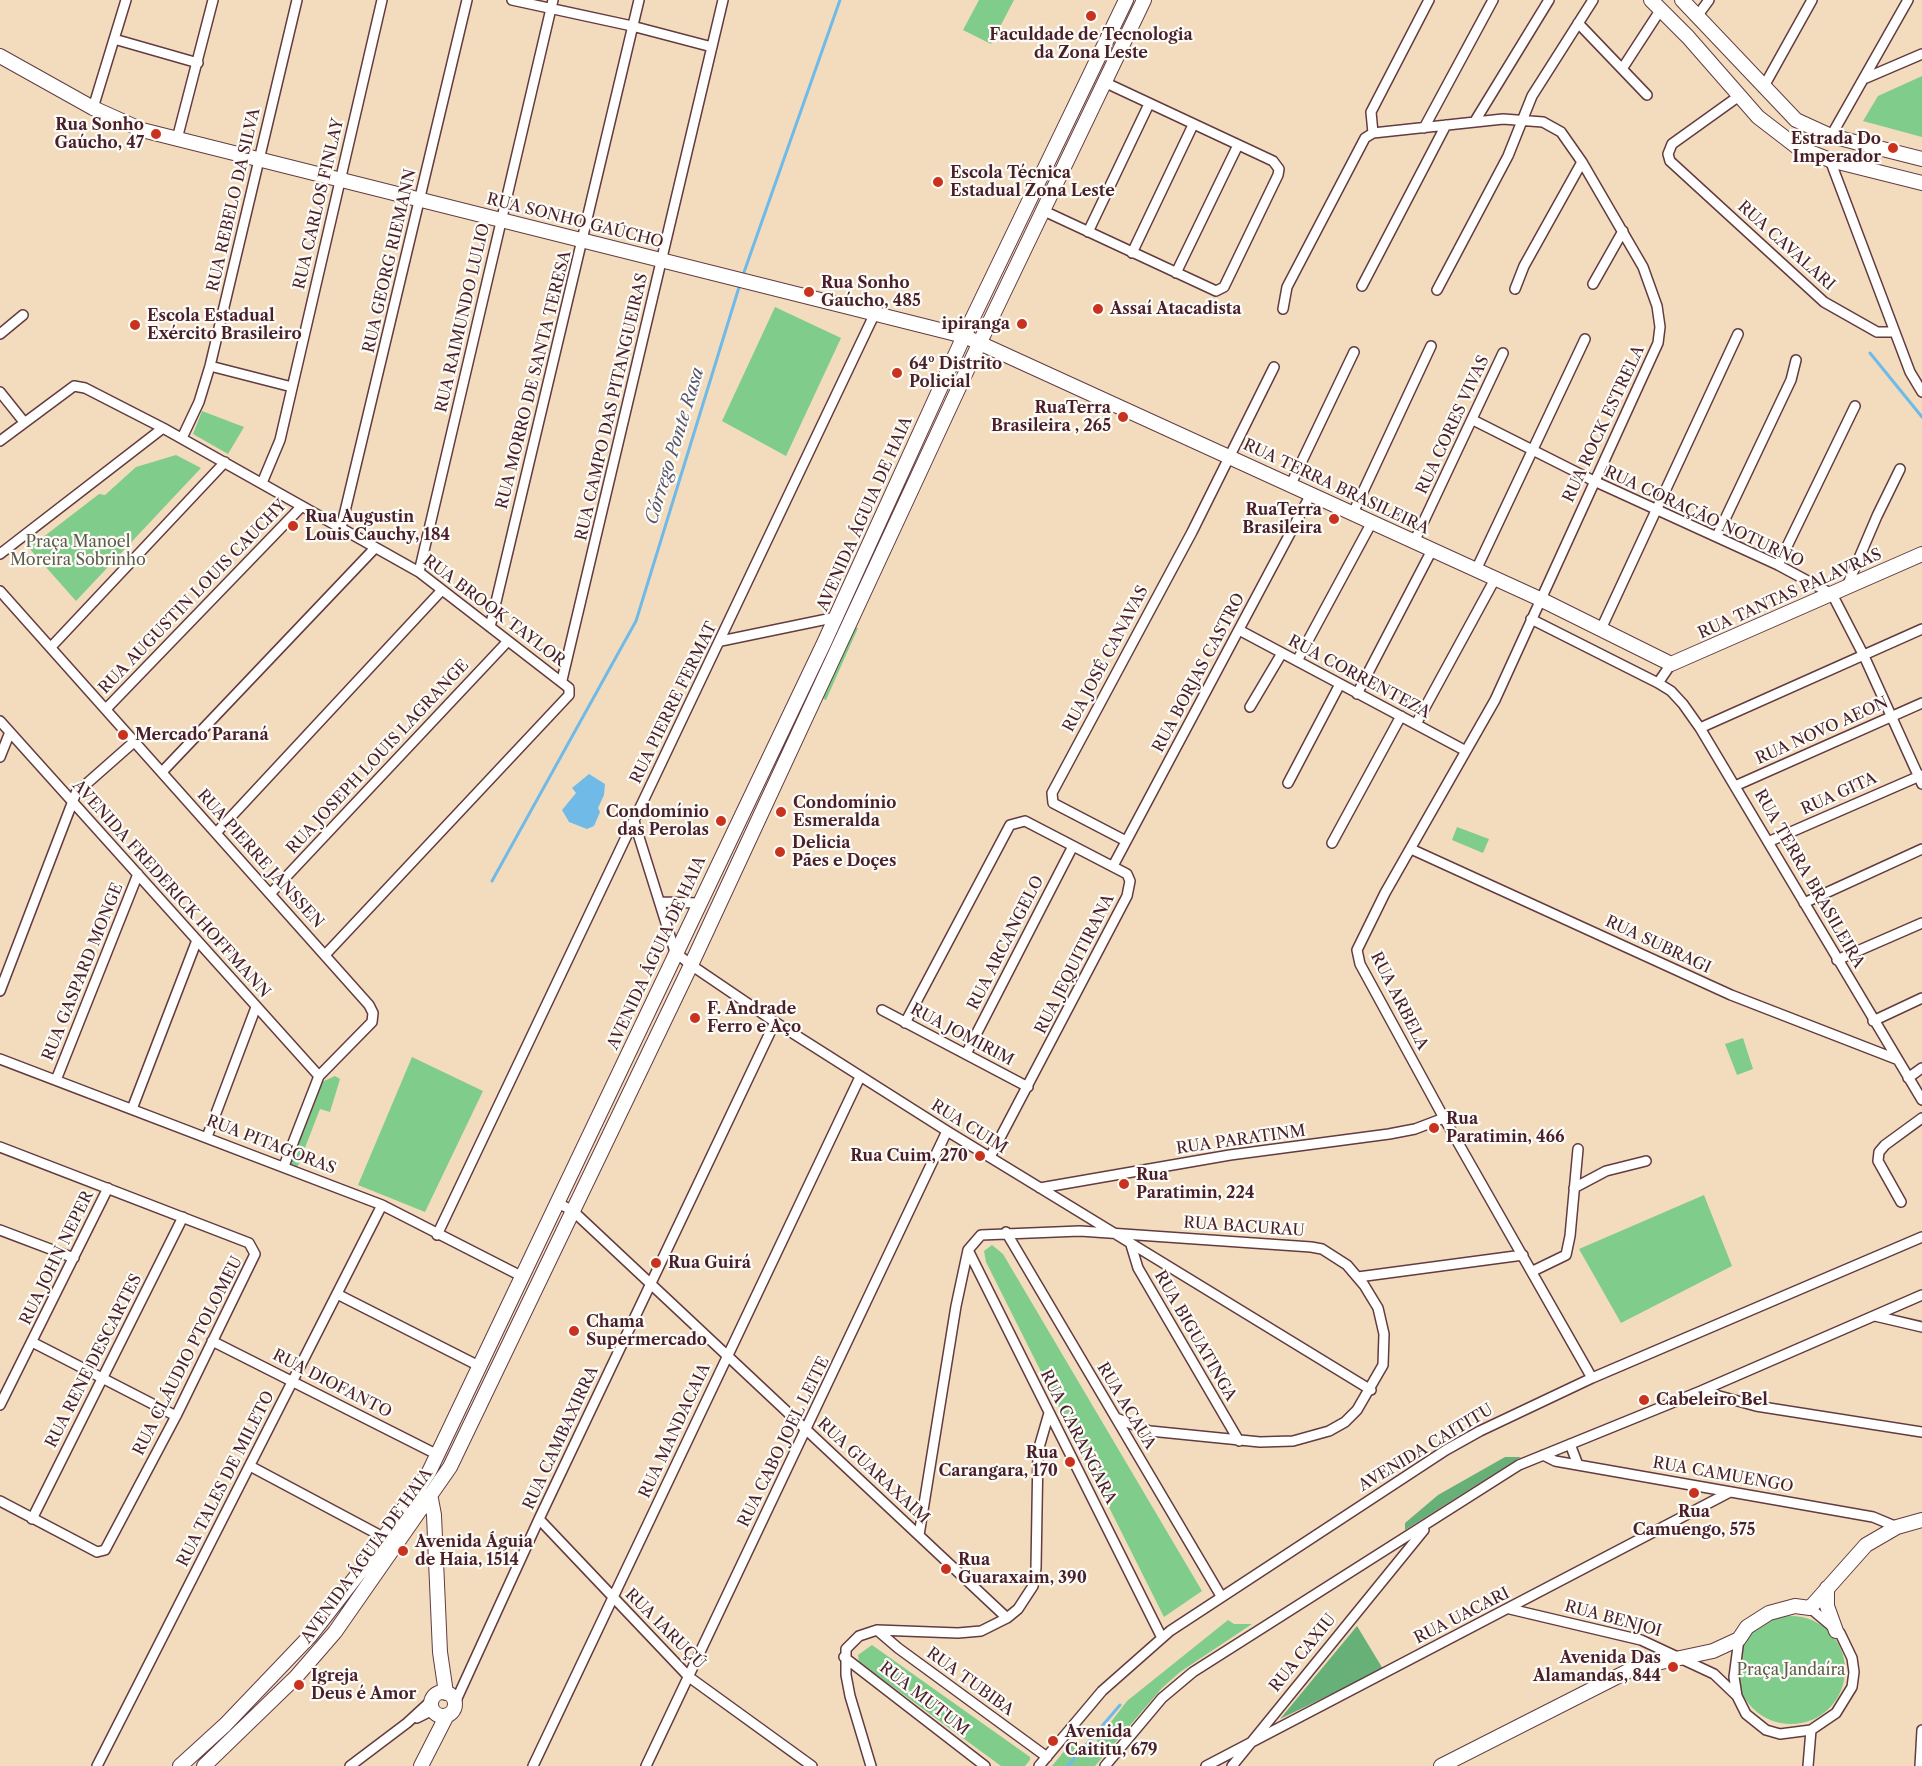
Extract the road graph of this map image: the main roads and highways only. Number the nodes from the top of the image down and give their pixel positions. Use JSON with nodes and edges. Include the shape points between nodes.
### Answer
{"nodes":[{"id":1,"x":1126,"y":0,"type":"edge"},
{"id":2,"x":1144,"y":0,"type":"edge"},
{"id":3,"x":1682,"y":0,"type":"edge"},
{"id":4,"x":1656,"y":5,"type":"edge"},
{"id":5,"x":1720,"y":38,"type":"junction"},
{"id":6,"x":1703,"y":54,"type":"junction"},
{"id":7,"x":0,"y":56,"type":"edge"},
{"id":8,"x":1922,"y":159,"type":"edge"},
{"id":9,"x":1922,"y":183,"type":"edge"},
{"id":10,"x":964,"y":336,"type":"junction"},
{"id":11,"x":980,"y":342,"type":"junction"},
{"id":12,"x":1922,"y":554,"type":"edge"},
{"id":13,"x":822,"y":650,"type":"junction"},
{"id":14,"x":832,"y":664,"type":"junction"},
{"id":15,"x":1671,"y":664,"type":"joint"},
{"id":16,"x":418,"y":1490,"type":"junction"},
{"id":17,"x":431,"y":1498,"type":"junction"},
{"id":18,"x":1922,"y":1520,"type":"edge"},
{"id":19,"x":1827,"y":1588,"type":"junction"},
{"id":20,"x":1836,"y":1631,"type":"road end"},
{"id":21,"x":423,"y":1760,"type":"edge"},
{"id":22,"x":1462,"y":1762,"type":"edge"},
{"id":23,"x":180,"y":1766,"type":"edge"},
{"id":24,"x":204,"y":1766,"type":"edge"},
{"id":25,"x":1441,"y":1766,"type":"edge"}],
"edges":[{"from":1,"to":10,"type":"main road","name":"AVENIDA ÁGUIA DE HAIA"},
{"from":2,"to":11,"type":"main road","name":"AVENIDA ÁGUIA DE HAIA"},
{"from":3,"to":5,"type":"main road"},
{"from":4,"to":6,"type":"main road"},
{"from":5,"to":6,"type":"main road"},
{"from":5,"to":8,"type":"main road","via":[[1796,120],[1831,136]]},
{"from":6,"to":9,"type":"main road","via":[[1758,117],[1797,147],[1830,160]]},
{"from":7,"to":10,"type":"main road","name":"RUA SONHO GAÚCHO","via":[[93,108],[142,130]]},
{"from":10,"to":11,"type":"main road","name":"RUA TERRA BRASILEIRA"},
{"from":10,"to":13,"type":"main road","name":"AVENIDA ÁGUIA DE HAIA"},
{"from":11,"to":14,"type":"main road","name":"AVENIDA ÁGUIA DE HAIA"},
{"from":11,"to":15,"type":"main road","name":"RUA TERRA BRASILEIRA","via":[[1540,599]]},
{"from":12,"to":15,"type":"main road","name":"RUA TANTAS PALAVRAS"},
{"from":13,"to":14,"type":"main road","via":[[831,651]]},
{"from":13,"to":16,"type":"main road","name":"AVENIDA ÁGUIA DE HAIA"},
{"from":14,"to":17,"type":"main road","name":"AVENIDA ÁGUIA DE HAIA","via":[[450,1467]]},
{"from":16,"to":17,"type":"main road"},
{"from":16,"to":23,"type":"main road","name":"AVENIDA ÁGUIA DE HAIA","via":[[310,1636]]},
{"from":17,"to":21,"type":"main road","via":[[442,1703]]},
{"from":17,"to":24,"type":"main road","name":"AVENIDA ÁGUIA DE HAIA","via":[[335,1632],[290,1683]]},
{"from":18,"to":19,"type":"main road","via":[[1897,1527],[1866,1545]]},
{"from":19,"to":20,"type":"main road","via":[[1827,1606]]},
{"from":19,"to":22,"type":"main road","via":[[1810,1608],[1795,1606],[1769,1613],[1747,1627],[1739,1639],[1713,1651],[1642,1664]]},
{"from":22,"to":25,"type":"main road"}]}
